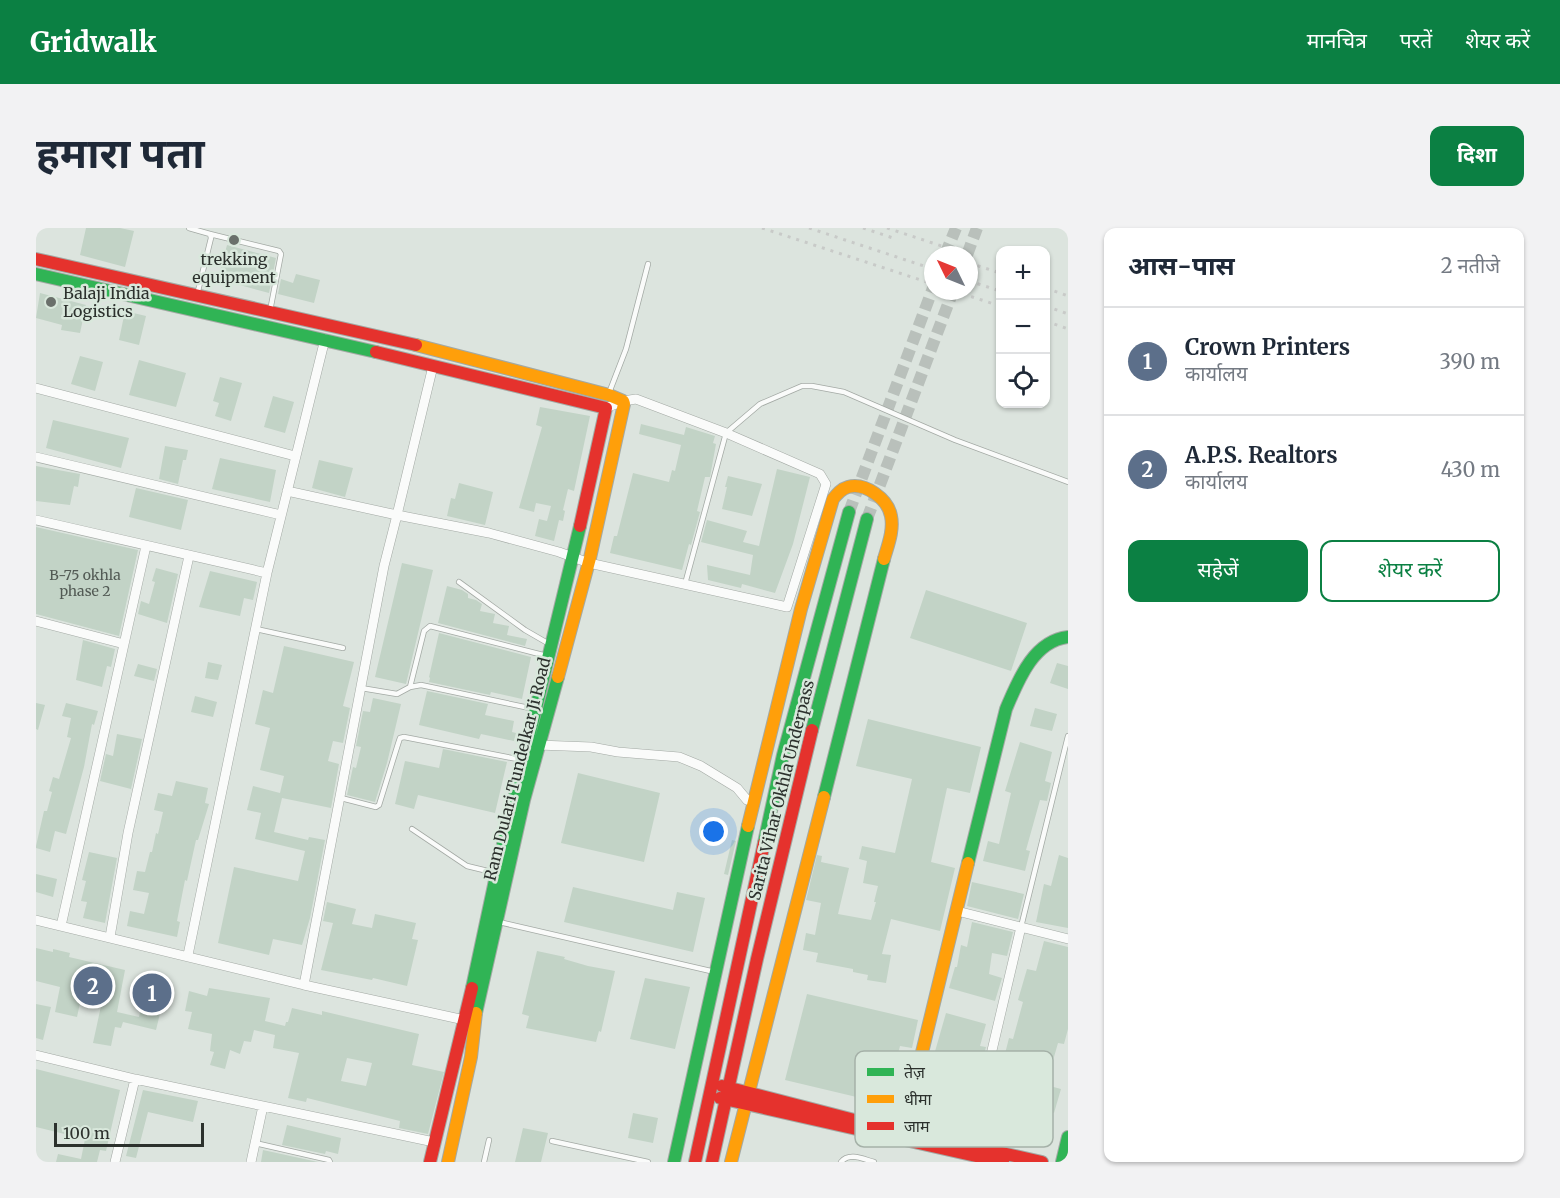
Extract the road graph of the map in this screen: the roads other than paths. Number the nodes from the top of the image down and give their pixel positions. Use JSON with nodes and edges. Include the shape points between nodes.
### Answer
{"nodes":[{"id":1,"x":189,"y":228,"type":"edge"},
{"id":2,"x":210,"y":234,"type":"junction"},
{"id":3,"x":36,"y":259,"type":"edge"},
{"id":4,"x":648,"y":264,"type":"dead end"},
{"id":5,"x":36,"y":274,"type":"edge"},
{"id":6,"x":197,"y":295,"type":"junction"},
{"id":7,"x":270,"y":311,"type":"junction"},
{"id":8,"x":325,"y":339,"type":"junction"},
{"id":9,"x":433,"y":366,"type":"junction"},
{"id":10,"x":36,"y":388,"type":"edge"},
{"id":11,"x":609,"y":395,"type":"junction"},
{"id":12,"x":623,"y":401,"type":"junction"},
{"id":13,"x":606,"y":408,"type":"junction"},
{"id":14,"x":726,"y":433,"type":"junction"},
{"id":15,"x":295,"y":456,"type":"junction"},
{"id":16,"x":36,"y":457,"type":"edge"},
{"id":17,"x":1068,"y":482,"type":"edge"},
{"id":18,"x":286,"y":491,"type":"junction"},
{"id":19,"x":849,"y":512,"type":"tunnel mouth"},
{"id":20,"x":281,"y":515,"type":"junction"},
{"id":21,"x":397,"y":515,"type":"junction"},
{"id":22,"x":867,"y":519,"type":"tunnel mouth"},
{"id":23,"x":36,"y":520,"type":"edge"},
{"id":24,"x":146,"y":546,"type":"junction"},
{"id":25,"x":189,"y":556,"type":"junction"},
{"id":26,"x":810,"y":556,"type":"junction"},
{"id":27,"x":573,"y":558,"type":"junction"},
{"id":28,"x":589,"y":563,"type":"junction"},
{"id":29,"x":267,"y":573,"type":"junction"},
{"id":30,"x":459,"y":582,"type":"dead end"},
{"id":31,"x":684,"y":585,"type":"junction"},
{"id":32,"x":36,"y":621,"type":"edge"},
{"id":33,"x":256,"y":629,"type":"junction"},
{"id":34,"x":1068,"y":636,"type":"edge"},
{"id":35,"x":124,"y":644,"type":"junction"},
{"id":36,"x":343,"y":648,"type":"dead end"},
{"id":37,"x":551,"y":651,"type":"junction"},
{"id":38,"x":361,"y":687,"type":"junction"},
{"id":39,"x":410,"y":687,"type":"junction"},
{"id":40,"x":536,"y":710,"type":"junction"},
{"id":41,"x":1068,"y":736,"type":"edge"},
{"id":42,"x":538,"y":745,"type":"junction"},
{"id":43,"x":529,"y":761,"type":"junction"},
{"id":44,"x":340,"y":798,"type":"junction"},
{"id":45,"x":754,"y":801,"type":"junction"},
{"id":46,"x":412,"y":829,"type":"dead end"},
{"id":47,"x":496,"y":873,"type":"junction"},
{"id":48,"x":957,"y":911,"type":"junction"},
{"id":49,"x":36,"y":920,"type":"edge"},
{"id":50,"x":496,"y":922,"type":"junction"},
{"id":51,"x":61,"y":926,"type":"junction"},
{"id":52,"x":1021,"y":927,"type":"junction"},
{"id":53,"x":110,"y":937,"type":"junction"},
{"id":54,"x":1068,"y":939,"type":"edge"},
{"id":55,"x":188,"y":955,"type":"junction"},
{"id":56,"x":715,"y":972,"type":"junction"},
{"id":57,"x":304,"y":985,"type":"junction"},
{"id":58,"x":470,"y":1021,"type":"junction"},
{"id":59,"x":923,"y":1051,"type":"edge"},
{"id":60,"x":992,"y":1051,"type":"edge"},
{"id":61,"x":36,"y":1055,"type":"edge"},
{"id":62,"x":135,"y":1079,"type":"junction"},
{"id":63,"x":711,"y":1090,"type":"junction"},
{"id":64,"x":748,"y":1091,"type":"junction"},
{"id":65,"x":728,"y":1093,"type":"junction"},
{"id":66,"x":745,"y":1104,"type":"junction"},
{"id":67,"x":263,"y":1106,"type":"junction"},
{"id":68,"x":855,"y":1120,"type":"edge"},
{"id":69,"x":855,"y":1126,"type":"edge"},
{"id":70,"x":1068,"y":1137,"type":"edge"},
{"id":71,"x":489,"y":1140,"type":"dead end"},
{"id":72,"x":552,"y":1141,"type":"dead end"},
{"id":73,"x":255,"y":1143,"type":"junction"},
{"id":74,"x":434,"y":1143,"type":"junction"},
{"id":75,"x":947,"y":1147,"type":"edge"},
{"id":76,"x":965,"y":1147,"type":"edge"},
{"id":77,"x":115,"y":1162,"type":"edge"},
{"id":78,"x":251,"y":1162,"type":"edge"},
{"id":79,"x":330,"y":1162,"type":"edge"},
{"id":80,"x":430,"y":1162,"type":"edge"},
{"id":81,"x":448,"y":1162,"type":"edge"},
{"id":82,"x":484,"y":1162,"type":"edge"},
{"id":83,"x":648,"y":1162,"type":"edge"},
{"id":84,"x":674,"y":1162,"type":"edge"},
{"id":85,"x":695,"y":1162,"type":"edge"},
{"id":86,"x":712,"y":1162,"type":"edge"},
{"id":87,"x":731,"y":1162,"type":"edge"},
{"id":88,"x":841,"y":1162,"type":"edge"},
{"id":89,"x":874,"y":1162,"type":"edge"},
{"id":90,"x":1003,"y":1162,"type":"edge"},
{"id":91,"x":1042,"y":1162,"type":"edge"},
{"id":92,"x":1062,"y":1162,"type":"edge"}],
"edges":[{"from":1,"to":2,"type":"lane"},
{"from":2,"to":6,"type":"lane"},
{"from":2,"to":7,"type":"lane","via":[[279,251]]},
{"from":3,"to":6,"type":"street"},
{"from":4,"to":11,"type":"lane","via":[[626,349]]},
{"from":5,"to":8,"type":"street"},
{"from":6,"to":7,"type":"street"},
{"from":7,"to":11,"type":"street"},
{"from":8,"to":9,"type":"street"},
{"from":8,"to":15,"type":"street"},
{"from":9,"to":13,"type":"street"},
{"from":9,"to":21,"type":"street"},
{"from":10,"to":15,"type":"street"},
{"from":11,"to":12,"type":"street"},
{"from":12,"to":13,"type":"street"},
{"from":12,"to":14,"type":"street","via":[[636,399]]},
{"from":12,"to":28,"type":"street","name":"Ram Dulari Tundelkar Ji Road"},
{"from":13,"to":27,"type":"street"},
{"from":14,"to":17,"type":"lane","via":[[760,404],[802,386],[813,386],[844,392],[955,440]]},
{"from":14,"to":26,"type":"street","via":[[820,474],[826,484]]},
{"from":14,"to":31,"type":"lane"},
{"from":15,"to":18,"type":"street"},
{"from":16,"to":20,"type":"street"},
{"from":18,"to":20,"type":"street"},
{"from":18,"to":21,"type":"street"},
{"from":19,"to":63,"type":"street","name":"Sarita Vihar Okhla Underpass","via":[[783,755]]},
{"from":20,"to":29,"type":"street"},
{"from":21,"to":27,"type":"street","via":[[489,533]]},
{"from":21,"to":38,"type":"street"},
{"from":22,"to":65,"type":"street","name":"Sarita Vihar Okhla Underpass","via":[[808,745]]},
{"from":23,"to":24,"type":"street"},
{"from":24,"to":25,"type":"street"},
{"from":24,"to":35,"type":"street"},
{"from":25,"to":29,"type":"street"},
{"from":25,"to":53,"type":"street","via":[[130,825]]},
{"from":26,"to":31,"type":"street","via":[[787,607]]},
{"from":26,"to":45,"type":"street","via":[[801,609]]},
{"from":26,"to":64,"type":"street","via":[[833,499],[842,490],[855,486],[870,491],[888,507],[892,528]]},
{"from":27,"to":28,"type":"street"},
{"from":27,"to":37,"type":"street"},
{"from":28,"to":31,"type":"street"},
{"from":28,"to":42,"type":"street","name":"Ram Dulari Tundelkar Ji Road"},
{"from":29,"to":33,"type":"street"},
{"from":30,"to":37,"type":"lane"},
{"from":32,"to":35,"type":"street"},
{"from":33,"to":36,"type":"lane"},
{"from":33,"to":55,"type":"street"},
{"from":34,"to":48,"type":"street","via":[[1052,639],[1041,650],[1026,669],[1006,709]]},
{"from":35,"to":51,"type":"street"},
{"from":37,"to":39,"type":"lane","via":[[430,626],[424,631]]},
{"from":37,"to":40,"type":"street"},
{"from":38,"to":39,"type":"lane","via":[[397,694]]},
{"from":38,"to":44,"type":"street"},
{"from":39,"to":40,"type":"lane"},
{"from":40,"to":43,"type":"street"},
{"from":41,"to":52,"type":"lane"},
{"from":42,"to":43,"type":"street","name":"Ram Dulari Tundelkar Ji Road"},
{"from":42,"to":45,"type":"street","via":[[679,757],[701,766],[737,788],[747,800]]},
{"from":43,"to":44,"type":"lane","via":[[404,737],[400,738],[379,805]]},
{"from":43,"to":47,"type":"street","name":"Ram Dulari Tundelkar Ji Road"},
{"from":43,"to":50,"type":"street","name":"Ram Dulari Tundelkar Ji Road"},
{"from":44,"to":57,"type":"street"},
{"from":45,"to":56,"type":"street"},
{"from":46,"to":47,"type":"lane","via":[[467,866]]},
{"from":47,"to":58,"type":"street","name":"Ram Dulari Tundelkar Ji Road"},
{"from":48,"to":52,"type":"street"},
{"from":48,"to":59,"type":"street"},
{"from":49,"to":51,"type":"street"},
{"from":50,"to":56,"type":"lane"},
{"from":50,"to":58,"type":"street","name":"Ram Dulari Tundelkar Ji Road"},
{"from":51,"to":53,"type":"street"},
{"from":52,"to":54,"type":"street"},
{"from":52,"to":60,"type":"street"},
{"from":53,"to":55,"type":"street"},
{"from":55,"to":57,"type":"street"},
{"from":56,"to":84,"type":"street"},
{"from":57,"to":58,"type":"street"},
{"from":58,"to":74,"type":"street","name":"Ram Dulari Tundelkar Ji Road"},
{"from":58,"to":81,"type":"street","name":"Ram Dulari Tundelkar Ji Road","via":[[471,1057]]},
{"from":61,"to":62,"type":"street"},
{"from":62,"to":67,"type":"street"},
{"from":62,"to":77,"type":"street"},
{"from":63,"to":65,"type":"street"},
{"from":63,"to":85,"type":"street","name":"Sarita Vihar Okhla Underpass"},
{"from":64,"to":65,"type":"street"},
{"from":64,"to":66,"type":"street"},
{"from":64,"to":68,"type":"street"},
{"from":65,"to":66,"type":"street"},
{"from":65,"to":86,"type":"street","name":"Sarita Vihar Okhla Underpass"},
{"from":66,"to":69,"type":"street"},
{"from":66,"to":87,"type":"street"},
{"from":67,"to":73,"type":"street"},
{"from":67,"to":74,"type":"street"},
{"from":70,"to":92,"type":"street"},
{"from":71,"to":82,"type":"lane"},
{"from":72,"to":83,"type":"lane"},
{"from":73,"to":78,"type":"street"},
{"from":73,"to":79,"type":"lane"},
{"from":74,"to":80,"type":"street","name":"Ram Dulari Tundelkar Ji Road"},
{"from":75,"to":90,"type":"street"},
{"from":76,"to":91,"type":"street"},
{"from":88,"to":89,"type":"lane","via":[[849,1156]]}]}
